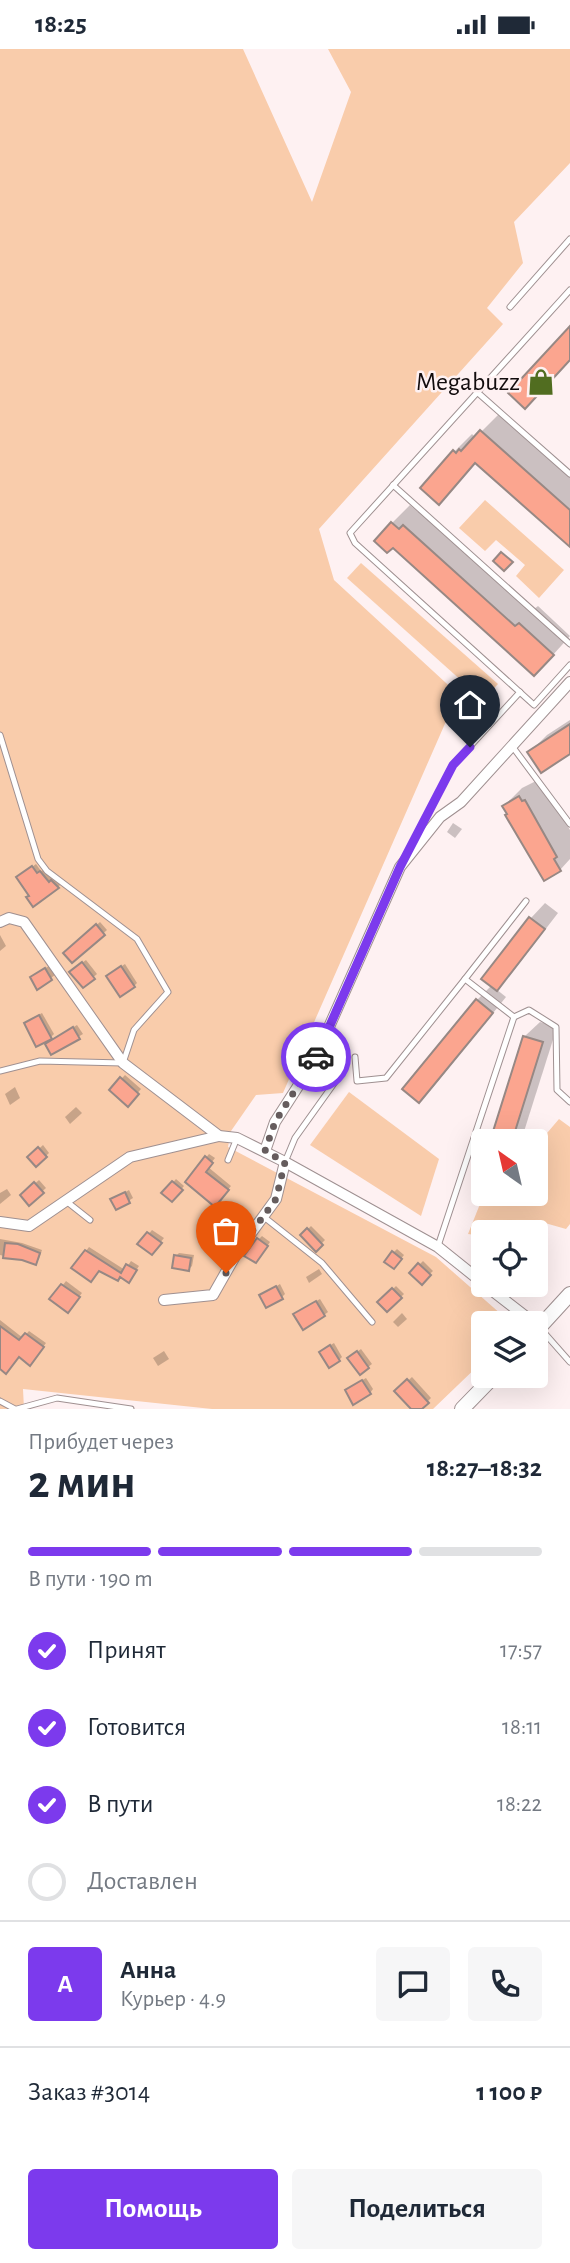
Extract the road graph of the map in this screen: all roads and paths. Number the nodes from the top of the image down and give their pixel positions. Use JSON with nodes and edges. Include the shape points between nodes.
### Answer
{"nodes":[{"id":1,"x":570,"y":239,"type":"edge"},
{"id":2,"x":568,"y":295,"type":"edge"},
{"id":3,"x":510,"y":307,"type":"dead end"},
{"id":4,"x":477,"y":392,"type":"junction"},
{"id":5,"x":570,"y":474,"type":"edge"},
{"id":6,"x":393,"y":485,"type":"junction"},
{"id":7,"x":570,"y":644,"type":"edge"},
{"id":8,"x":570,"y":664,"type":"edge"},
{"id":9,"x":570,"y":682,"type":"edge"},
{"id":10,"x":520,"y":692,"type":"junction"},
{"id":11,"x":0,"y":735,"type":"edge"},
{"id":12,"x":512,"y":746,"type":"junction"},
{"id":13,"x":570,"y":824,"type":"edge"},
{"id":14,"x":400,"y":867,"type":"junction"},
{"id":15,"x":526,"y":901,"type":"dead end"},
{"id":16,"x":0,"y":922,"type":"edge"},
{"id":17,"x":465,"y":979,"type":"junction"},
{"id":18,"x":514,"y":1017,"type":"junction"},
{"id":19,"x":355,"y":1057,"type":"dead end"},
{"id":20,"x":123,"y":1063,"type":"junction"},
{"id":21,"x":0,"y":1071,"type":"edge"},
{"id":22,"x":335,"y":1082,"type":"dead end"},
{"id":23,"x":570,"y":1102,"type":"edge"},
{"id":24,"x":219,"y":1136,"type":"junction"},
{"id":25,"x":237,"y":1138,"type":"junction"},
{"id":26,"x":265,"y":1151,"type":"junction"},
{"id":27,"x":228,"y":1160,"type":"dead end"},
{"id":28,"x":285,"y":1162,"type":"junction"},
{"id":29,"x":66,"y":1201,"type":"junction"},
{"id":30,"x":264,"y":1217,"type":"junction"},
{"id":31,"x":89,"y":1220,"type":"dead end"},
{"id":32,"x":0,"y":1222,"type":"edge"},
{"id":33,"x":438,"y":1247,"type":"junction"},
{"id":34,"x":471,"y":1274,"type":"edge"},
{"id":35,"x":500,"y":1297,"type":"edge"},
{"id":36,"x":569,"y":1298,"type":"edge"},
{"id":37,"x":164,"y":1300,"type":"dead end"},
{"id":38,"x":517,"y":1311,"type":"edge"},
{"id":39,"x":548,"y":1316,"type":"edge"},
{"id":40,"x":372,"y":1322,"type":"dead end"},
{"id":41,"x":548,"y":1339,"type":"edge"},
{"id":42,"x":570,"y":1362,"type":"edge"},
{"id":43,"x":482,"y":1388,"type":"edge"},
{"id":44,"x":0,"y":1401,"type":"edge"},
{"id":45,"x":16,"y":1409,"type":"edge"},
{"id":46,"x":131,"y":1409,"type":"edge"},
{"id":47,"x":462,"y":1409,"type":"edge"}],
"edges":[{"from":1,"to":3,"type":"lane"},
{"from":2,"to":4,"type":"lane"},
{"from":4,"to":5,"type":"lane"},
{"from":4,"to":6,"type":"lane"},
{"from":6,"to":7,"type":"lane"},
{"from":6,"to":10,"type":"lane","via":[[350,533],[355,543]]},
{"from":8,"to":10,"type":"lane","via":[[534,705]]},
{"from":9,"to":12,"type":"street"},
{"from":10,"to":14,"type":"lane","via":[[453,765]]},
{"from":11,"to":20,"type":"lane","via":[[38,859],[47,871],[138,939],[168,992],[134,1030]]},
{"from":12,"to":13,"type":"lane"},
{"from":12,"to":14,"type":"street","via":[[461,802],[439,817]]},
{"from":14,"to":26,"type":"street","via":[[313,1063],[275,1122]]},
{"from":15,"to":17,"type":"lane"},
{"from":16,"to":20,"type":"street","via":[[9,918],[24,922]]},
{"from":17,"to":18,"type":"lane"},
{"from":17,"to":19,"type":"lane","via":[[386,1077],[357,1081]]},
{"from":18,"to":23,"type":"lane","via":[[529,1010],[556,1027],[557,1090]]},
{"from":18,"to":33,"type":"lane"},
{"from":20,"to":21,"type":"lane","via":[[40,1061]]},
{"from":20,"to":24,"type":"street"},
{"from":22,"to":28,"type":"lane","via":[[295,1137]]},
{"from":24,"to":25,"type":"street"},
{"from":24,"to":29,"type":"street","via":[[130,1157]]},
{"from":25,"to":26,"type":"street"},
{"from":25,"to":27,"type":"lane"},
{"from":26,"to":28,"type":"street"},
{"from":28,"to":30,"type":"street","via":[[276,1199]]},
{"from":28,"to":33,"type":"street"},
{"from":29,"to":31,"type":"lane"},
{"from":29,"to":32,"type":"street","via":[[29,1226]]},
{"from":30,"to":37,"type":"street","via":[[213,1295]]},
{"from":30,"to":40,"type":"lane","via":[[322,1263]]},
{"from":33,"to":34,"type":"street"},
{"from":35,"to":38,"type":"street"},
{"from":36,"to":39,"type":"main road"},
{"from":41,"to":42,"type":"lane"},
{"from":43,"to":47,"type":"main road"},
{"from":44,"to":45,"type":"lane"},
{"from":45,"to":46,"type":"lane","via":[[57,1398]]}]}
